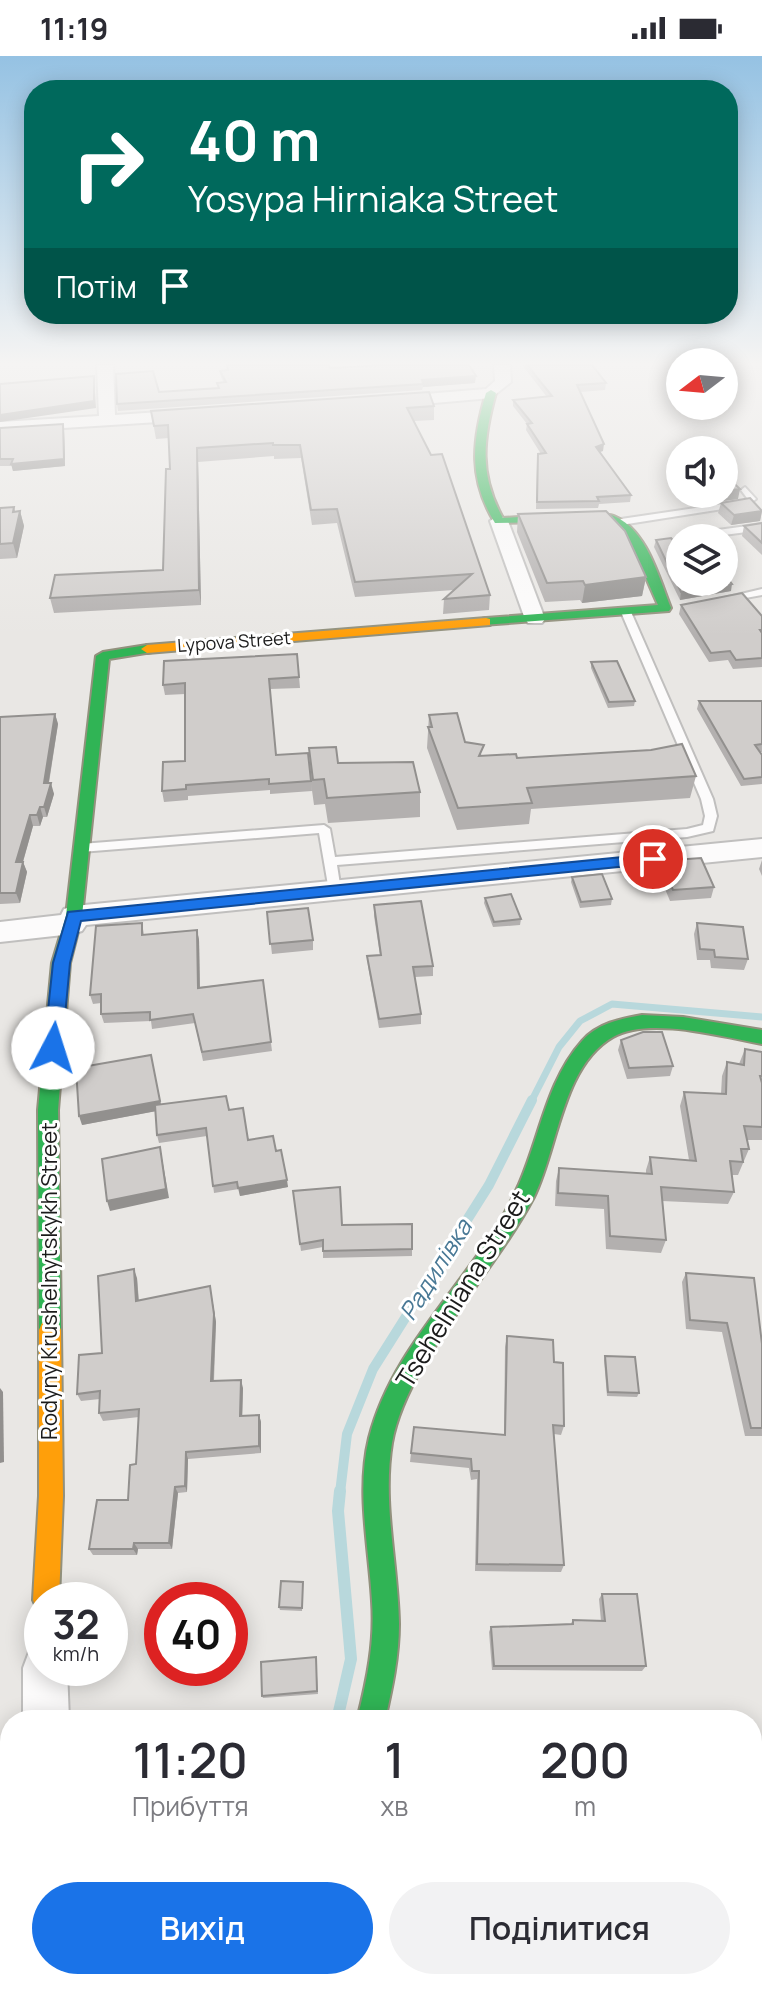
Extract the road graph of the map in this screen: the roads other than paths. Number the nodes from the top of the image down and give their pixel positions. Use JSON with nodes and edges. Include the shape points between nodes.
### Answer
{"nodes":[{"id":1,"x":474,"y":455,"type":"edge"},
{"id":2,"x":745,"y":490,"type":"dead end"},
{"id":3,"x":499,"y":521,"type":"junction"},
{"id":4,"x":621,"y":522,"type":"junction"},
{"id":5,"x":762,"y":527,"type":"edge"},
{"id":6,"x":738,"y":530,"type":"edge"},
{"id":7,"x":762,"y":592,"type":"edge"},
{"id":8,"x":720,"y":599,"type":"edge"},
{"id":9,"x":626,"y":612,"type":"junction"},
{"id":10,"x":535,"y":619,"type":"junction"},
{"id":11,"x":711,"y":842,"type":"junction"},
{"id":12,"x":81,"y":848,"type":"junction"},
{"id":13,"x":762,"y":848,"type":"edge"},
{"id":14,"x":331,"y":861,"type":"junction"},
{"id":15,"x":335,"y":891,"type":"junction"},
{"id":16,"x":73,"y":920,"type":"junction"},
{"id":17,"x":0,"y":932,"type":"edge"},
{"id":18,"x":762,"y":1037,"type":"edge"},
{"id":19,"x":47,"y":1582,"type":"edge"},
{"id":20,"x":45,"y":1686,"type":"edge"},
{"id":21,"x":46,"y":1710,"type":"edge"},
{"id":22,"x":374,"y":1710,"type":"edge"}],
"edges":[{"from":1,"to":3,"type":"street","via":[[481,495]]},
{"from":2,"to":4,"type":"lane","via":[[752,499],[738,505]]},
{"from":3,"to":4,"type":"street"},
{"from":3,"to":10,"type":"street"},
{"from":4,"to":9,"type":"street","name":"Lypova Street","via":[[643,543],[672,607]]},
{"from":5,"to":6,"type":"lane"},
{"from":7,"to":8,"type":"lane"},
{"from":9,"to":10,"type":"street","name":"Lypova Street"},
{"from":9,"to":11,"type":"lane","via":[[710,807]]},
{"from":10,"to":12,"type":"street","name":"Lypova Street","via":[[109,652],[101,663]]},
{"from":11,"to":13,"type":"street"},
{"from":11,"to":14,"type":"lane"},
{"from":11,"to":15,"type":"street"},
{"from":12,"to":14,"type":"lane","via":[[324,829]]},
{"from":12,"to":16,"type":"street","name":"Lypova Street"},
{"from":14,"to":15,"type":"lane"},
{"from":15,"to":16,"type":"street"},
{"from":16,"to":17,"type":"street"},
{"from":16,"to":19,"type":"street","name":"Rodyny Krushelnytskykh Street","via":[[61,963],[48,1110]]},
{"from":18,"to":22,"type":"street","name":"Tsehelniana Street","via":[[630,1025],[607,1030],[574,1064],[526,1192],[403,1380],[385,1420],[378,1455],[383,1678]]},
{"from":20,"to":21,"type":"street"}]}
